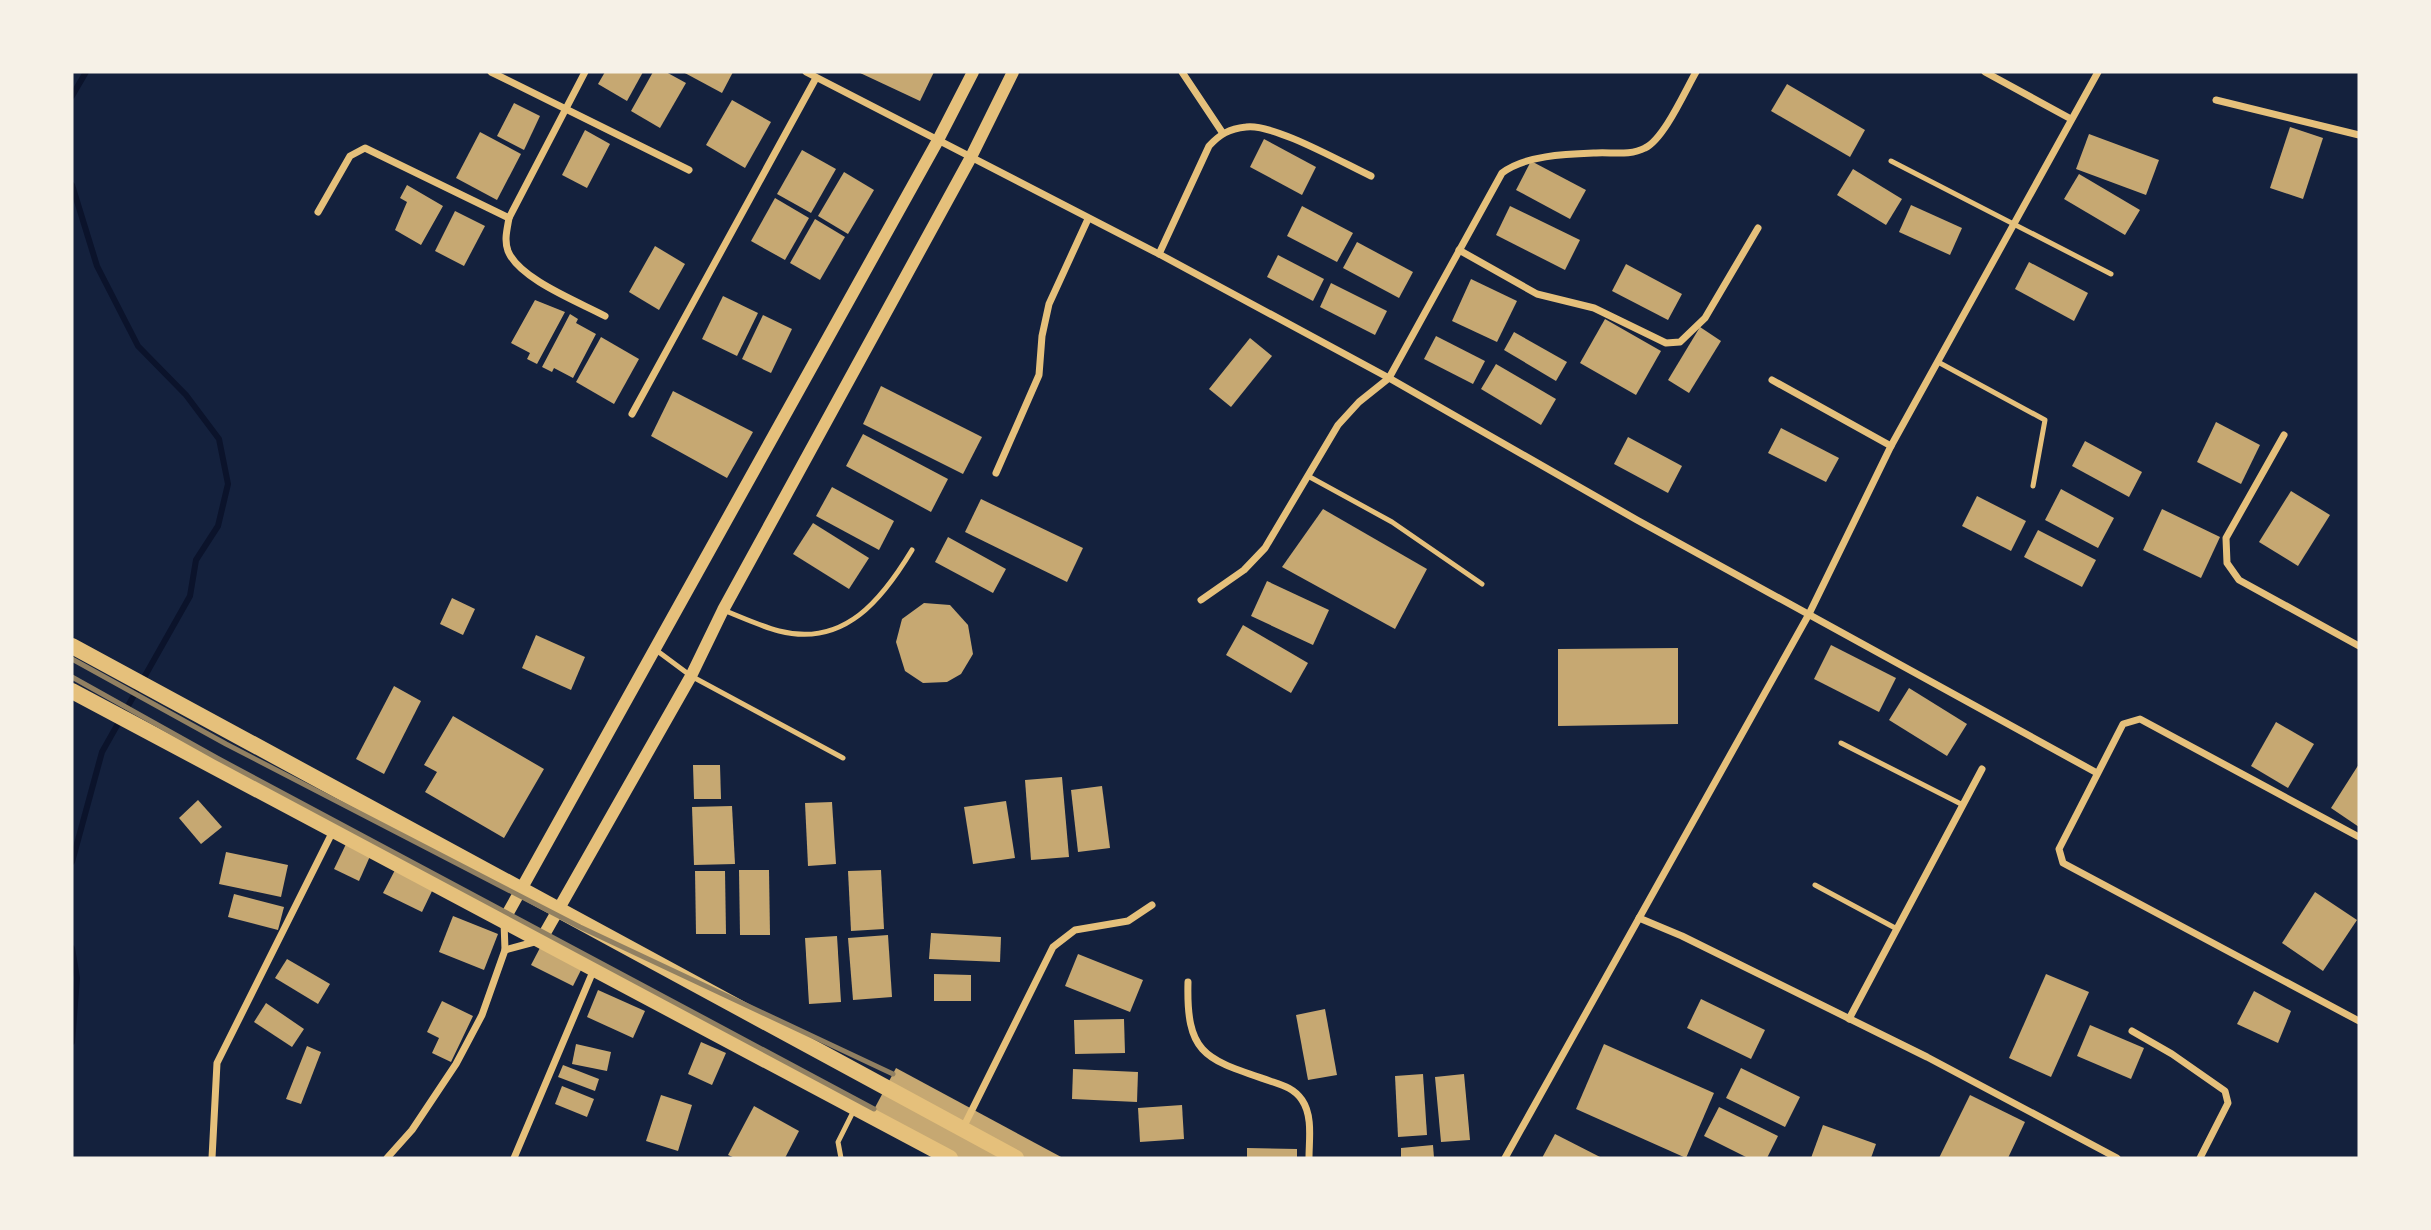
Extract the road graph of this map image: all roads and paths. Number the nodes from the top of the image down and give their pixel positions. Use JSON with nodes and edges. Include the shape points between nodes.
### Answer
{"nodes":[{"id":1,"x":492,"y":72,"type":"edge"},
{"id":2,"x":585,"y":72,"type":"edge"},
{"id":3,"x":806,"y":72,"type":"edge"},
{"id":4,"x":973,"y":72,"type":"edge"},
{"id":5,"x":1013,"y":72,"type":"edge"},
{"id":6,"x":1182,"y":72,"type":"edge"},
{"id":7,"x":1696,"y":72,"type":"edge"},
{"id":8,"x":1985,"y":72,"type":"edge"},
{"id":9,"x":2098,"y":72,"type":"edge"},
{"id":10,"x":816,"y":78,"type":"junction"},
{"id":11,"x":2216,"y":100,"type":"dead end"},
{"id":12,"x":567,"y":107,"type":"junction"},
{"id":13,"x":2071,"y":119,"type":"junction"},
{"id":14,"x":1222,"y":132,"type":"junction"},
{"id":15,"x":2359,"y":135,"type":"edge"},
{"id":16,"x":937,"y":142,"type":"junction"},
{"id":17,"x":970,"y":159,"type":"junction"},
{"id":18,"x":1891,"y":161,"type":"dead end"},
{"id":19,"x":689,"y":170,"type":"dead end"},
{"id":20,"x":1371,"y":176,"type":"dead end"},
{"id":21,"x":318,"y":212,"type":"dead end"},
{"id":22,"x":509,"y":218,"type":"junction"},
{"id":23,"x":1088,"y":219,"type":"junction"},
{"id":24,"x":2012,"y":225,"type":"junction"},
{"id":25,"x":1758,"y":228,"type":"dead end"},
{"id":26,"x":1459,"y":250,"type":"junction"},
{"id":27,"x":1158,"y":254,"type":"junction"},
{"id":28,"x":2111,"y":274,"type":"dead end"},
{"id":29,"x":605,"y":316,"type":"dead end"},
{"id":30,"x":1938,"y":362,"type":"junction"},
{"id":31,"x":1389,"y":379,"type":"junction"},
{"id":32,"x":1772,"y":380,"type":"dead end"},
{"id":33,"x":632,"y":414,"type":"dead end"},
{"id":34,"x":2284,"y":435,"type":"dead end"},
{"id":35,"x":1891,"y":446,"type":"junction"},
{"id":36,"x":996,"y":473,"type":"dead end"},
{"id":37,"x":1308,"y":477,"type":"junction"},
{"id":38,"x":2034,"y":486,"type":"dead end"},
{"id":39,"x":912,"y":550,"type":"dead end"},
{"id":40,"x":1482,"y":584,"type":"dead end"},
{"id":41,"x":1200,"y":600,"type":"dead end"},
{"id":42,"x":723,"y":610,"type":"junction"},
{"id":43,"x":1810,"y":614,"type":"junction"},
{"id":44,"x":2359,"y":644,"type":"edge"},
{"id":45,"x":72,"y":646,"type":"edge"},
{"id":46,"x":656,"y":650,"type":"junction"},
{"id":47,"x":691,"y":676,"type":"junction"},
{"id":48,"x":72,"y":691,"type":"edge"},
{"id":49,"x":1841,"y":743,"type":"dead end"},
{"id":50,"x":843,"y":758,"type":"dead end"},
{"id":51,"x":1982,"y":769,"type":"dead end"},
{"id":52,"x":2097,"y":773,"type":"junction"},
{"id":53,"x":1963,"y":805,"type":"junction"},
{"id":54,"x":334,"y":829,"type":"junction"},
{"id":55,"x":2359,"y":837,"type":"edge"},
{"id":56,"x":1815,"y":885,"type":"dead end"},
{"id":57,"x":523,"y":889,"type":"junction"},
{"id":58,"x":1152,"y":905,"type":"dead end"},
{"id":59,"x":559,"y":909,"type":"junction"},
{"id":60,"x":1639,"y":918,"type":"junction"},
{"id":61,"x":504,"y":920,"type":"junction"},
{"id":62,"x":1897,"y":929,"type":"junction"},
{"id":63,"x":541,"y":940,"type":"junction"},
{"id":64,"x":505,"y":950,"type":"junction"},
{"id":65,"x":594,"y":968,"type":"junction"},
{"id":66,"x":1188,"y":982,"type":"dead end"},
{"id":67,"x":1849,"y":1019,"type":"junction"},
{"id":68,"x":2359,"y":1021,"type":"edge"},
{"id":69,"x":2132,"y":1031,"type":"dead end"},
{"id":70,"x":855,"y":1108,"type":"junction"},
{"id":71,"x":962,"y":1129,"type":"junction"},
{"id":72,"x":212,"y":1158,"type":"edge"},
{"id":73,"x":387,"y":1158,"type":"edge"},
{"id":74,"x":514,"y":1158,"type":"edge"},
{"id":75,"x":841,"y":1158,"type":"edge"},
{"id":76,"x":950,"y":1158,"type":"edge"},
{"id":77,"x":1016,"y":1158,"type":"edge"},
{"id":78,"x":1309,"y":1158,"type":"edge"},
{"id":79,"x":1505,"y":1158,"type":"edge"},
{"id":80,"x":2117,"y":1158,"type":"edge"},
{"id":81,"x":2200,"y":1158,"type":"edge"}],
"edges":[{"from":1,"to":12,"type":"street"},
{"from":2,"to":12,"type":"street"},
{"from":3,"to":10,"type":"street"},
{"from":4,"to":16,"type":"street"},
{"from":5,"to":17,"type":"street"},
{"from":6,"to":14,"type":"street"},
{"from":7,"to":26,"type":"street","via":[[1658,138],[1646,148],[1512,165],[1502,173]]},
{"from":8,"to":13,"type":"street"},
{"from":9,"to":13,"type":"street"},
{"from":10,"to":16,"type":"street"},
{"from":10,"to":33,"type":"street"},
{"from":11,"to":15,"type":"street"},
{"from":12,"to":19,"type":"street"},
{"from":12,"to":22,"type":"street"},
{"from":13,"to":24,"type":"street"},
{"from":14,"to":20,"type":"street","via":[[1248,126],[1276,132]]},
{"from":14,"to":27,"type":"street","via":[[1209,146]]},
{"from":16,"to":17,"type":"street"},
{"from":16,"to":46,"type":"street"},
{"from":17,"to":23,"type":"street"},
{"from":17,"to":42,"type":"street"},
{"from":18,"to":24,"type":"lane"},
{"from":21,"to":22,"type":"street","via":[[350,156],[365,148]]},
{"from":22,"to":29,"type":"street","via":[[505,238],[520,267]]},
{"from":23,"to":27,"type":"street"},
{"from":23,"to":36,"type":"street","via":[[1049,304],[1039,374]]},
{"from":24,"to":28,"type":"lane"},
{"from":24,"to":30,"type":"street"},
{"from":25,"to":26,"type":"street","via":[[1705,318],[1680,342],[1666,343],[1594,308],[1537,293]]},
{"from":26,"to":31,"type":"street"},
{"from":27,"to":31,"type":"street"},
{"from":30,"to":35,"type":"street"},
{"from":30,"to":38,"type":"lane","via":[[2045,420]]},
{"from":31,"to":37,"type":"street","via":[[1338,425]]},
{"from":31,"to":43,"type":"street"},
{"from":32,"to":35,"type":"street"},
{"from":34,"to":44,"type":"street","via":[[2226,538],[2227,563],[2239,580]]},
{"from":35,"to":43,"type":"street"},
{"from":37,"to":40,"type":"lane","via":[[1392,522]]},
{"from":37,"to":41,"type":"street","via":[[1265,548],[1244,570]]},
{"from":39,"to":42,"type":"lane","via":[[874,605],[836,629],[780,632]]},
{"from":42,"to":47,"type":"street"},
{"from":43,"to":52,"type":"street"},
{"from":43,"to":60,"type":"street"},
{"from":45,"to":57,"type":"main road"},
{"from":46,"to":47,"type":"lane"},
{"from":46,"to":57,"type":"street"},
{"from":47,"to":50,"type":"lane"},
{"from":47,"to":59,"type":"street"},
{"from":48,"to":54,"type":"main road"},
{"from":49,"to":53,"type":"lane"},
{"from":51,"to":53,"type":"street"},
{"from":52,"to":55,"type":"street","via":[[2123,724],[2140,719]]},
{"from":52,"to":68,"type":"street","via":[[2059,849],[2063,863]]},
{"from":53,"to":62,"type":"street"},
{"from":54,"to":61,"type":"main road"},
{"from":54,"to":72,"type":"street","via":[[217,1063]]},
{"from":56,"to":62,"type":"lane"},
{"from":57,"to":59,"type":"main road"},
{"from":57,"to":61,"type":"street"},
{"from":58,"to":71,"type":"street","via":[[1128,921],[1074,930],[1053,947]]},
{"from":59,"to":63,"type":"street"},
{"from":59,"to":71,"type":"main road"},
{"from":60,"to":67,"type":"street"},
{"from":60,"to":79,"type":"street"},
{"from":61,"to":63,"type":"main road"},
{"from":61,"to":64,"type":"street"},
{"from":62,"to":67,"type":"street"},
{"from":63,"to":64,"type":"street"},
{"from":63,"to":65,"type":"main road"},
{"from":64,"to":73,"type":"street","via":[[482,1015],[456,1064],[412,1130]]},
{"from":65,"to":70,"type":"main road"},
{"from":65,"to":74,"type":"street"},
{"from":66,"to":78,"type":"street","via":[[1187,1015],[1193,1038],[1220,1064],[1293,1089],[1307,1112]]},
{"from":67,"to":80,"type":"street"},
{"from":69,"to":81,"type":"street","via":[[2225,1091],[2228,1103]]},
{"from":70,"to":75,"type":"lane","via":[[838,1142]]},
{"from":70,"to":76,"type":"main road"},
{"from":71,"to":77,"type":"main road"}]}
